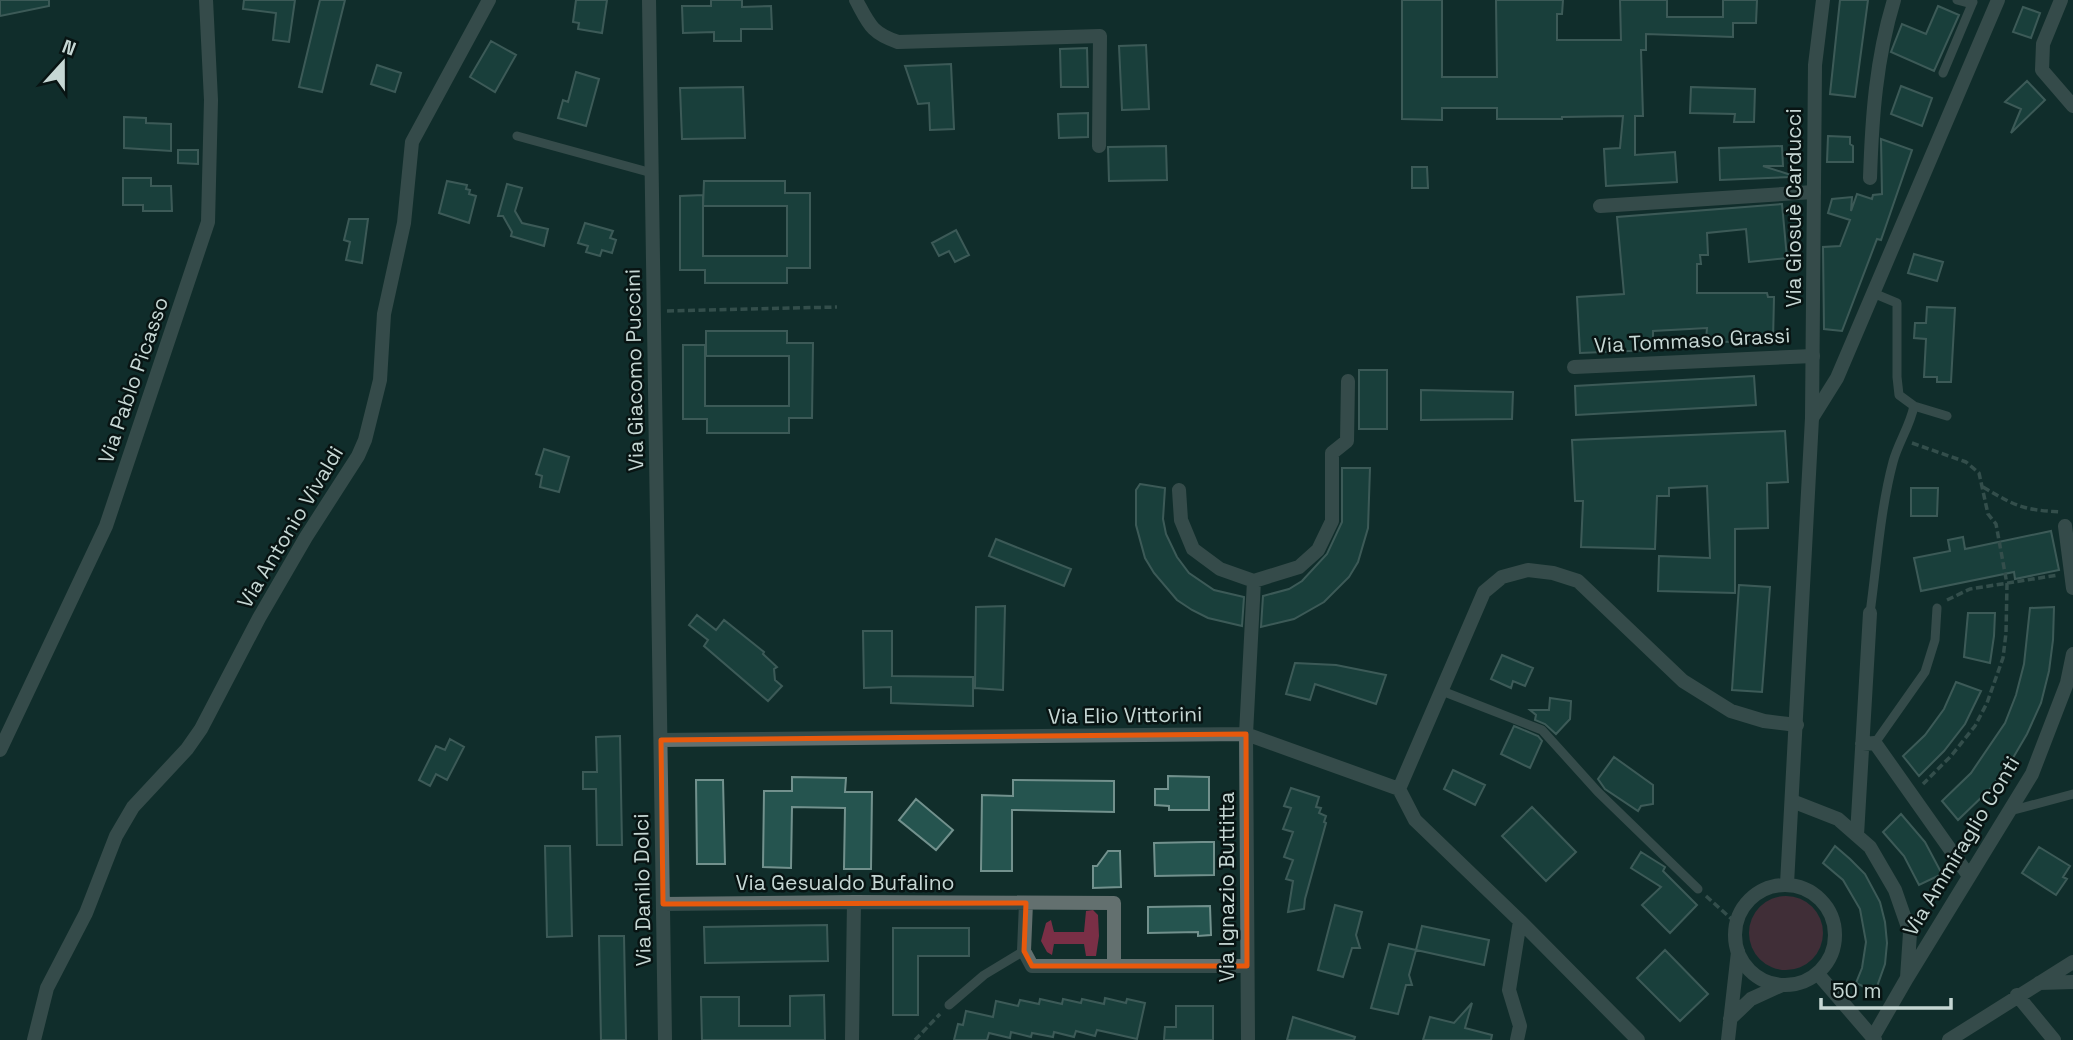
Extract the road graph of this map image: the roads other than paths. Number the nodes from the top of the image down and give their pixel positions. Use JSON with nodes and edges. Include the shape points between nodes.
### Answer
{"nodes":[{"id":1,"x":206,"y":0,"type":"edge"},
{"id":2,"x":488,"y":0,"type":"edge"},
{"id":3,"x":649,"y":0,"type":"edge"},
{"id":4,"x":856,"y":0,"type":"edge"},
{"id":5,"x":1823,"y":0,"type":"edge"},
{"id":6,"x":1894,"y":0,"type":"edge"},
{"id":7,"x":1957,"y":0,"type":"edge"},
{"id":8,"x":1998,"y":0,"type":"edge"},
{"id":9,"x":2061,"y":0,"type":"edge"},
{"id":10,"x":1973,"y":2,"type":"edge"},
{"id":11,"x":1943,"y":72,"type":"dead end"},
{"id":12,"x":2073,"y":106,"type":"edge"},
{"id":13,"x":517,"y":136,"type":"dead end"},
{"id":14,"x":1099,"y":146,"type":"dead end"},
{"id":15,"x":652,"y":173,"type":"junction"},
{"id":16,"x":1870,"y":178,"type":"dead end"},
{"id":17,"x":1814,"y":192,"type":"junction"},
{"id":18,"x":1600,"y":206,"type":"dead end"},
{"id":19,"x":1873,"y":293,"type":"junction"},
{"id":20,"x":1813,"y":356,"type":"junction"},
{"id":21,"x":1573,"y":367,"type":"dead end"},
{"id":22,"x":1348,"y":380,"type":"dead end"},
{"id":23,"x":1914,"y":406,"type":"junction"},
{"id":24,"x":1948,"y":416,"type":"dead end"},
{"id":25,"x":1812,"y":418,"type":"junction"},
{"id":26,"x":1179,"y":490,"type":"dead end"},
{"id":27,"x":2065,"y":526,"type":"road end"},
{"id":28,"x":1254,"y":581,"type":"junction"},
{"id":29,"x":2073,"y":588,"type":"edge"},
{"id":30,"x":1937,"y":608,"type":"road end"},
{"id":31,"x":1870,"y":613,"type":"joint"},
{"id":32,"x":2073,"y":654,"type":"edge"},
{"id":33,"x":1442,"y":691,"type":"junction"},
{"id":34,"x":1797,"y":725,"type":"junction"},
{"id":35,"x":1246,"y":734,"type":"junction"},
{"id":36,"x":661,"y":740,"type":"junction"},
{"id":37,"x":1869,"y":744,"type":"junction"},
{"id":38,"x":0,"y":750,"type":"edge"},
{"id":39,"x":1399,"y":789,"type":"junction"},
{"id":40,"x":2073,"y":794,"type":"edge"},
{"id":41,"x":1792,"y":801,"type":"junction"},
{"id":42,"x":2008,"y":811,"type":"junction"},
{"id":43,"x":1857,"y":835,"type":"junction"},
{"id":44,"x":1969,"y":876,"type":"junction"},
{"id":45,"x":1787,"y":884,"type":"junction"},
{"id":46,"x":1698,"y":889,"type":"road end"},
{"id":47,"x":854,"y":902,"type":"junction"},
{"id":48,"x":1026,"y":903,"type":"junction"},
{"id":49,"x":663,"y":904,"type":"junction"},
{"id":50,"x":1520,"y":921,"type":"junction"},
{"id":51,"x":1024,"y":951,"type":"junction"},
{"id":52,"x":1738,"y":952,"type":"junction"},
{"id":53,"x":2073,"y":962,"type":"edge"},
{"id":54,"x":1114,"y":965,"type":"junction"},
{"id":55,"x":1247,"y":966,"type":"junction"},
{"id":56,"x":1818,"y":974,"type":"junction"},
{"id":57,"x":1907,"y":978,"type":"junction"},
{"id":58,"x":2073,"y":982,"type":"edge"},
{"id":59,"x":2038,"y":983,"type":"junction"},
{"id":60,"x":1782,"y":985,"type":"junction"},
{"id":61,"x":2017,"y":995,"type":"junction"},
{"id":62,"x":949,"y":1005,"type":"road end"},
{"id":63,"x":1730,"y":1019,"type":"junction"},
{"id":64,"x":1874,"y":1039,"type":"edge"},
{"id":65,"x":34,"y":1040,"type":"edge"},
{"id":66,"x":665,"y":1040,"type":"edge"},
{"id":67,"x":852,"y":1040,"type":"edge"},
{"id":68,"x":1248,"y":1040,"type":"edge"},
{"id":69,"x":1517,"y":1040,"type":"edge"},
{"id":70,"x":1638,"y":1040,"type":"edge"},
{"id":71,"x":1728,"y":1040,"type":"edge"},
{"id":72,"x":1949,"y":1040,"type":"edge"},
{"id":73,"x":2054,"y":1040,"type":"edge"}],
"edges":[{"from":1,"to":38,"type":"street","name":"Via Pablo Picasso","via":[[211,100],[208,222],[106,526]]},
{"from":2,"to":65,"type":"street","name":"Via Antonio Vivaldi","via":[[412,142],[404,223],[384,314],[380,380],[365,440],[264,608],[201,729],[138,802],[116,836],[86,913],[47,988]]},
{"from":3,"to":15,"type":"street","name":"Via Giacomo Puccini"},
{"from":4,"to":14,"type":"street","via":[[870,26],[898,42],[1100,36]]},
{"from":5,"to":17,"type":"street","name":"Via Giosuè Carducci","via":[[1815,65]]},
{"from":6,"to":16,"type":"street","via":[[1880,54]]},
{"from":7,"to":10,"type":"lane"},
{"from":8,"to":19,"type":"street"},
{"from":9,"to":12,"type":"street","via":[[2043,44],[2042,70]]},
{"from":10,"to":11,"type":"lane"},
{"from":13,"to":15,"type":"lane"},
{"from":15,"to":36,"type":"street","name":"Via Giacomo Puccini"},
{"from":17,"to":18,"type":"street"},
{"from":17,"to":20,"type":"street","name":"Via Giosuè Carducci"},
{"from":19,"to":23,"type":"lane","via":[[1897,303],[1899,395]]},
{"from":19,"to":25,"type":"street","via":[[1837,378]]},
{"from":20,"to":21,"type":"street","name":"Via Tommaso Grassi"},
{"from":20,"to":25,"type":"street","name":"Via Giosuè Carducci"},
{"from":22,"to":28,"type":"street","via":[[1347,441],[1332,453],[1332,521],[1318,550],[1299,567]]},
{"from":23,"to":24,"type":"lane"},
{"from":23,"to":31,"type":"lane","via":[[1884,501]]},
{"from":25,"to":34,"type":"street","name":"Via Giosuè Carducci"},
{"from":26,"to":28,"type":"street","via":[[1181,520],[1193,549],[1220,569]]},
{"from":27,"to":29,"type":"street"},
{"from":28,"to":35,"type":"street","name":"Via Ignazio Buttitta"},
{"from":30,"to":37,"type":"lane","via":[[1935,640],[1925,672]]},
{"from":31,"to":37,"type":"street"},
{"from":32,"to":42,"type":"street","name":"Via Ammiraglio Conti","via":[[2032,774]]},
{"from":33,"to":34,"type":"street","via":[[1484,592],[1502,577],[1528,570],[1578,581],[1683,681],[1731,711]]},
{"from":33,"to":39,"type":"street"},
{"from":33,"to":46,"type":"lane","via":[[1542,730]]},
{"from":34,"to":41,"type":"street"},
{"from":35,"to":36,"type":"street","name":"Via Elio Vittorini"},
{"from":35,"to":39,"type":"street","name":"Via Elio Vittorini"},
{"from":35,"to":55,"type":"street","name":"Via Ignazio Buttitta"},
{"from":36,"to":49,"type":"street","name":"Via Danilo Dolci"},
{"from":37,"to":43,"type":"street"},
{"from":37,"to":44,"type":"street"},
{"from":39,"to":50,"type":"street","via":[[1415,820]]},
{"from":40,"to":42,"type":"lane"},
{"from":41,"to":43,"type":"street","name":"Via Ammiraglio Conti","via":[[1838,819]]},
{"from":41,"to":45,"type":"street"},
{"from":42,"to":44,"type":"street","name":"Via Ammiraglio Conti"},
{"from":43,"to":57,"type":"street","name":"Via Ammiraglio Conti","via":[[1870,847],[1895,890],[1910,933]]},
{"from":44,"to":57,"type":"street","name":"Via Ammiraglio Conti"},
{"from":45,"to":52,"type":"street","via":[[1770,886],[1743,907],[1736,923]]},
{"from":45,"to":56,"type":"street","via":[[1819,897],[1836,927],[1836,945]]},
{"from":47,"to":48,"type":"street","name":"Via Gesualdo Bufalino"},
{"from":47,"to":49,"type":"street","name":"Via Gesualdo Bufalino"},
{"from":47,"to":67,"type":"street"},
{"from":48,"to":51,"type":"street"},
{"from":48,"to":54,"type":"street","name":"Via Gesualdo Bufalino","via":[[1114,903]]},
{"from":49,"to":66,"type":"street","name":"Via Danilo Dolci"},
{"from":50,"to":69,"type":"street","via":[[1509,990],[1520,1026]]},
{"from":50,"to":70,"type":"street"},
{"from":51,"to":54,"type":"street","via":[[1032,966]]},
{"from":51,"to":62,"type":"lane","via":[[984,975]]},
{"from":52,"to":60,"type":"street","via":[[1755,975]]},
{"from":52,"to":63,"type":"street"},
{"from":53,"to":59,"type":"street"},
{"from":54,"to":55,"type":"street"},
{"from":55,"to":68,"type":"street","name":"Via Ignazio Buttitta"},
{"from":56,"to":60,"type":"street","via":[[1795,985]]},
{"from":56,"to":64,"type":"street"},
{"from":57,"to":64,"type":"street","name":"Via Ammiraglio Conti"},
{"from":58,"to":59,"type":"street"},
{"from":59,"to":61,"type":"street"},
{"from":60,"to":63,"type":"street","via":[[1751,999]]},
{"from":61,"to":72,"type":"street"},
{"from":61,"to":73,"type":"street"},
{"from":63,"to":71,"type":"street"}]}
